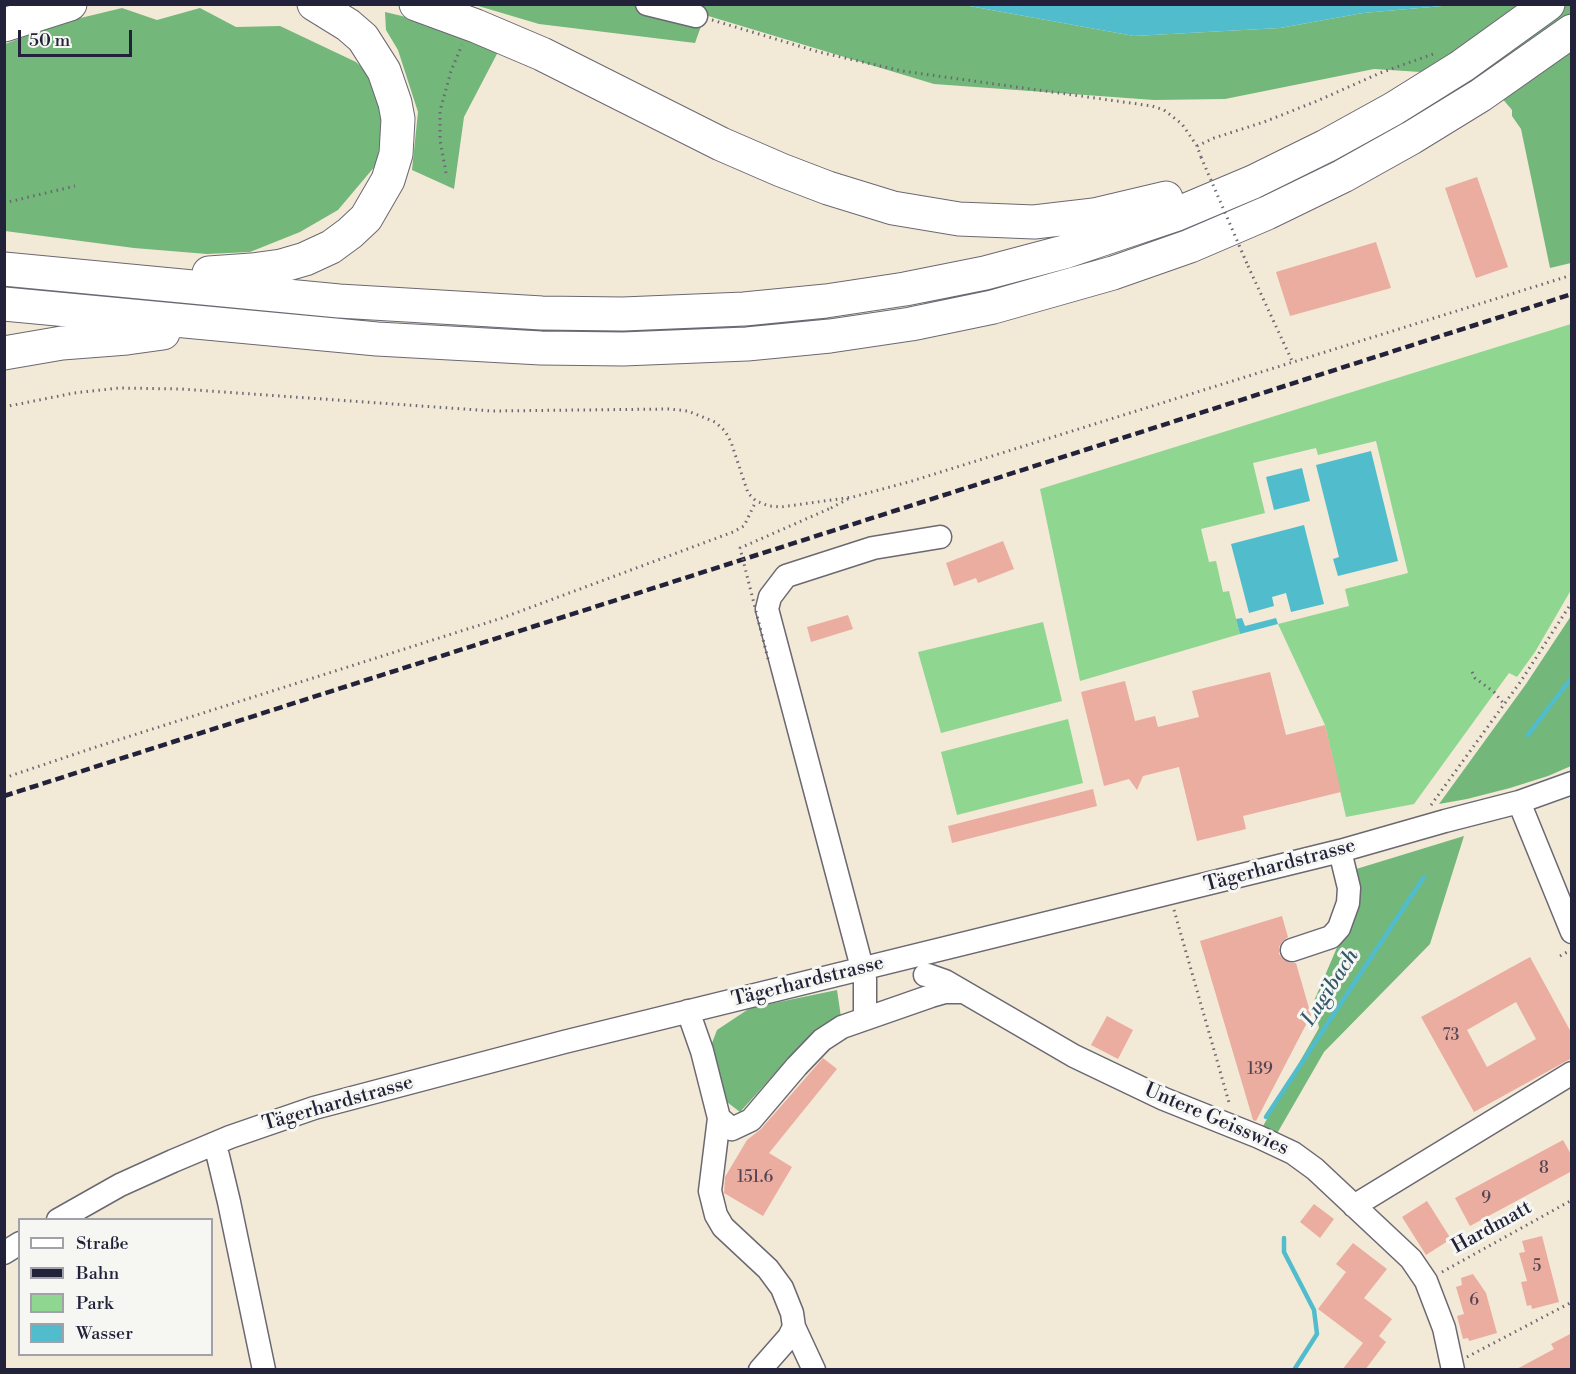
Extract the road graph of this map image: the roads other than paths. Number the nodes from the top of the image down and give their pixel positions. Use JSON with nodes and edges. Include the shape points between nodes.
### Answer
{"nodes":[{"id":1,"x":37,"y":4,"type":"edge"},
{"id":2,"x":70,"y":4,"type":"edge"},
{"id":3,"x":314,"y":4,"type":"edge"},
{"id":4,"x":416,"y":4,"type":"edge"},
{"id":5,"x":647,"y":4,"type":"edge"},
{"id":6,"x":1548,"y":4,"type":"edge"},
{"id":7,"x":4,"y":15,"type":"edge"},
{"id":8,"x":696,"y":15,"type":"road end"},
{"id":9,"x":4,"y":25,"type":"edge"},
{"id":10,"x":1572,"y":31,"type":"edge"},
{"id":11,"x":1253,"y":182,"type":"junction"},
{"id":12,"x":4,"y":269,"type":"edge"},
{"id":13,"x":123,"y":281,"type":"junction"},
{"id":14,"x":4,"y":304,"type":"edge"},
{"id":15,"x":214,"y":325,"type":"junction"},
{"id":16,"x":4,"y":353,"type":"edge"},
{"id":17,"x":940,"y":537,"type":"dead end"},
{"id":18,"x":1572,"y":783,"type":"edge"},
{"id":19,"x":1520,"y":802,"type":"junction"},
{"id":20,"x":1340,"y":851,"type":"junction"},
{"id":21,"x":1572,"y":932,"type":"edge"},
{"id":22,"x":1292,"y":950,"type":"dead end"},
{"id":23,"x":861,"y":968,"type":"junction"},
{"id":24,"x":925,"y":975,"type":"dead end"},
{"id":25,"x":961,"y":992,"type":"junction"},
{"id":26,"x":688,"y":1011,"type":"junction"},
{"id":27,"x":865,"y":1019,"type":"junction"},
{"id":28,"x":1572,"y":1073,"type":"edge"},
{"id":29,"x":719,"y":1118,"type":"junction"},
{"id":30,"x":213,"y":1144,"type":"junction"},
{"id":31,"x":1354,"y":1206,"type":"junction"},
{"id":32,"x":62,"y":1218,"type":"edge"},
{"id":33,"x":18,"y":1245,"type":"edge"},
{"id":34,"x":4,"y":1253,"type":"edge"},
{"id":35,"x":794,"y":1327,"type":"junction"},
{"id":36,"x":1453,"y":1367,"type":"edge"},
{"id":37,"x":264,"y":1370,"type":"edge"},
{"id":38,"x":760,"y":1370,"type":"edge"},
{"id":39,"x":814,"y":1370,"type":"edge"}],
"edges":[{"from":1,"to":7,"type":"highway"},
{"from":2,"to":9,"type":"highway"},
{"from":3,"to":13,"type":"highway","via":[[363,38],[384,71],[395,103],[398,137],[393,164],[381,195],[366,218],[331,247],[281,266]]},
{"from":4,"to":11,"type":"highway","via":[[542,54],[781,170],[893,208],[980,221],[1054,221]]},
{"from":5,"to":8,"type":"street"},
{"from":6,"to":11,"type":"highway","via":[[1462,66],[1393,109]]},
{"from":10,"to":15,"type":"highway","via":[[1411,138],[1267,213],[1113,273],[952,316],[788,340],[623,349],[459,344]]},
{"from":11,"to":13,"type":"highway","via":[[1140,227],[1025,263],[905,289],[785,306],[653,313],[501,312]]},
{"from":12,"to":13,"type":"highway"},
{"from":14,"to":15,"type":"highway"},
{"from":15,"to":16,"type":"highway"},
{"from":17,"to":23,"type":"street","via":[[873,548],[786,576],[770,597],[767,609]]},
{"from":18,"to":19,"type":"street","name":"Tägerhardstrasse"},
{"from":19,"to":20,"type":"street","name":"Tägerhardstrasse"},
{"from":19,"to":21,"type":"street"},
{"from":20,"to":22,"type":"street","via":[[1349,888],[1339,928],[1321,942]]},
{"from":20,"to":23,"type":"street","name":"Tägerhardstrasse"},
{"from":23,"to":26,"type":"street","name":"Tägerhardstrasse"},
{"from":23,"to":27,"type":"street","via":[[865,979]]},
{"from":24,"to":25,"type":"street","name":"Untere Geisswies","via":[[945,981]]},
{"from":25,"to":27,"type":"street","via":[[945,992]]},
{"from":25,"to":31,"type":"street","name":"Untere Geisswies","via":[[1074,1056],[1293,1153]]},
{"from":26,"to":29,"type":"street"},
{"from":26,"to":30,"type":"street","name":"Tägerhardstrasse","via":[[314,1108]]},
{"from":27,"to":29,"type":"street","via":[[822,1040],[751,1120],[732,1129]]},
{"from":28,"to":31,"type":"street"},
{"from":29,"to":35,"type":"street","via":[[710,1191],[716,1215],[782,1288]]},
{"from":30,"to":32,"type":"street","name":"Tägerhardstrasse","via":[[120,1185]]},
{"from":30,"to":37,"type":"street"},
{"from":31,"to":36,"type":"street","name":"Untere Geisswies","via":[[1411,1258],[1426,1281],[1444,1328]]},
{"from":33,"to":34,"type":"street"},
{"from":35,"to":38,"type":"street"},
{"from":35,"to":39,"type":"street"}]}
